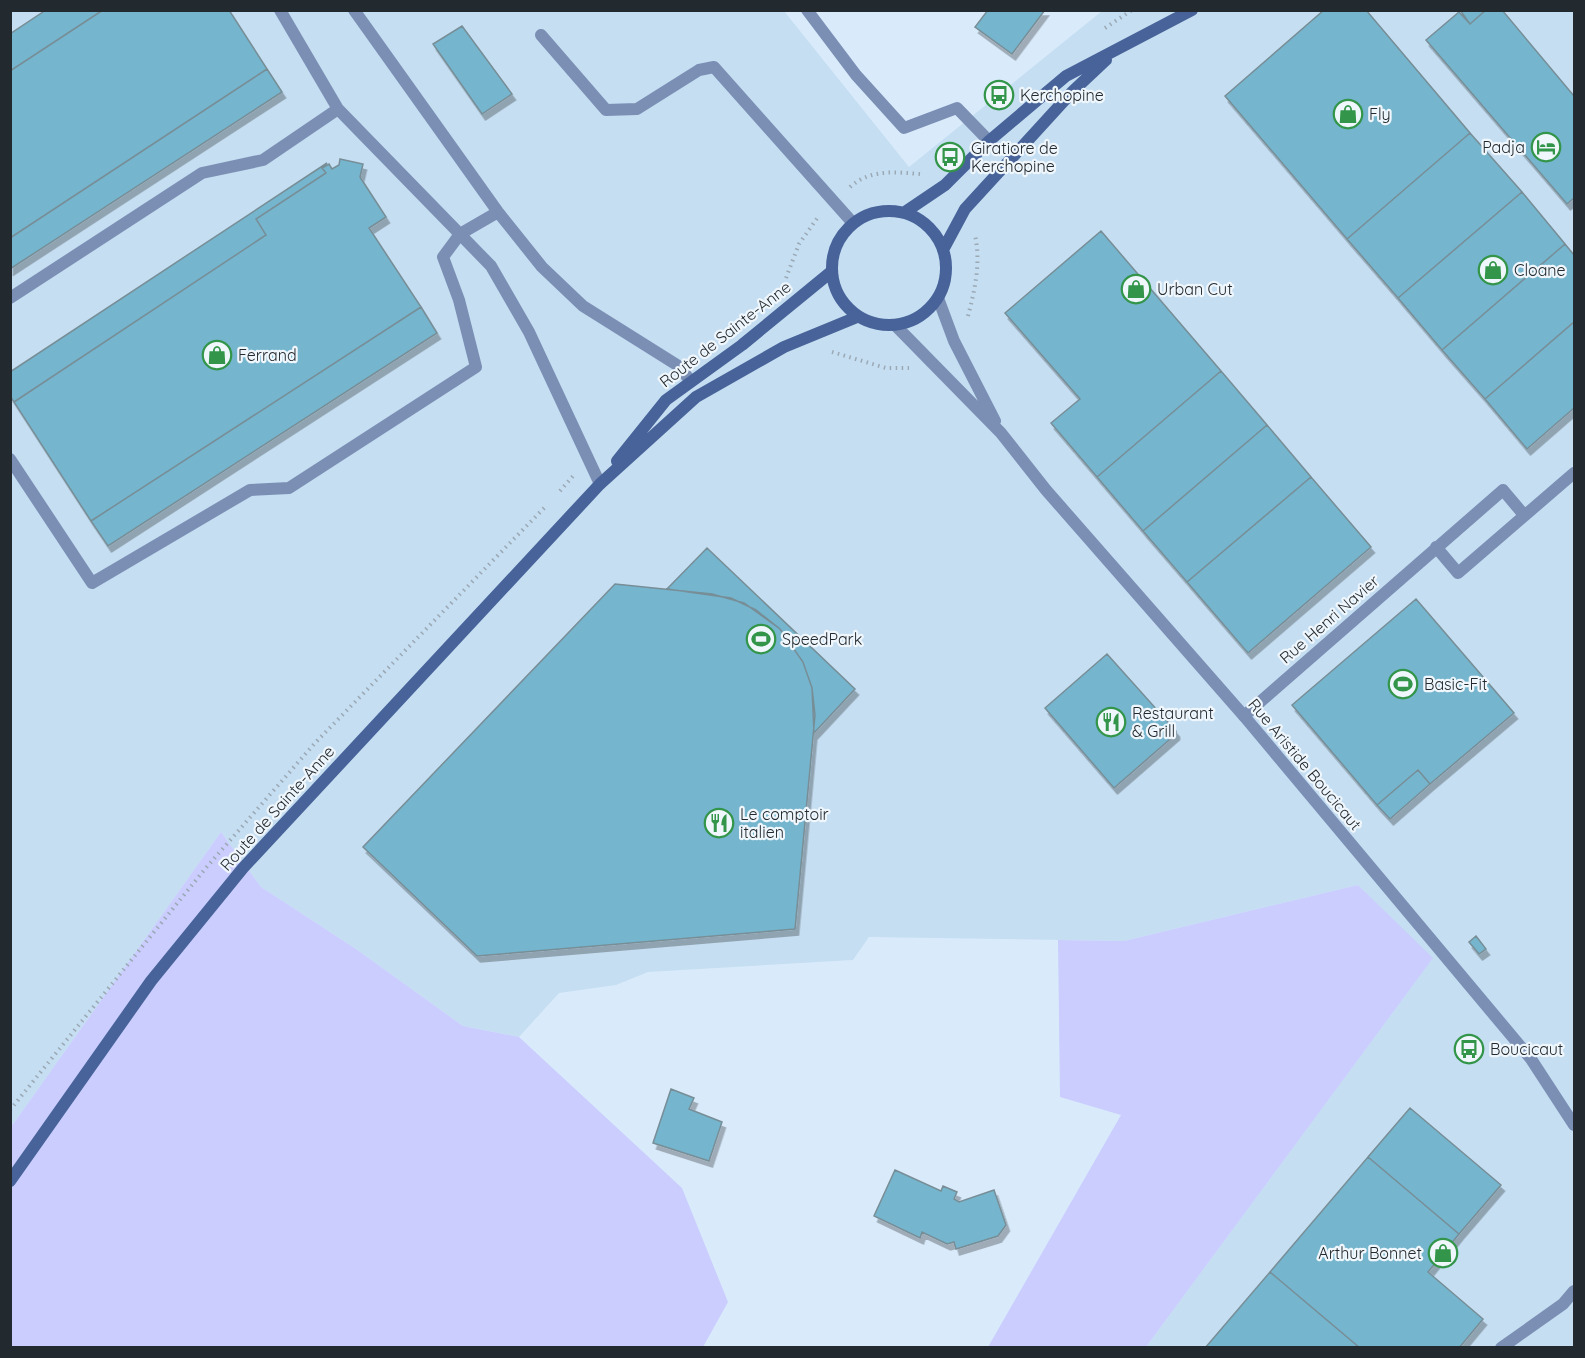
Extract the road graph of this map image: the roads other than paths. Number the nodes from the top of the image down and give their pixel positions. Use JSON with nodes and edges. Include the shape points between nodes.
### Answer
{"nodes":[{"id":1,"x":280,"y":10,"type":"edge"},
{"id":2,"x":354,"y":10,"type":"edge"},
{"id":3,"x":807,"y":10,"type":"edge"},
{"id":4,"x":1192,"y":10,"type":"edge"},
{"id":5,"x":541,"y":35,"type":"dead end"},
{"id":6,"x":1116,"y":51,"type":"junction"},
{"id":7,"x":339,"y":109,"type":"junction"},
{"id":8,"x":990,"y":141,"type":"junction"},
{"id":9,"x":498,"y":212,"type":"junction"},
{"id":10,"x":905,"y":212,"type":"junction"},
{"id":11,"x":852,"y":222,"type":"junction"},
{"id":12,"x":460,"y":234,"type":"junction"},
{"id":13,"x":943,"y":250,"type":"junction"},
{"id":14,"x":831,"y":272,"type":"junction"},
{"id":15,"x":10,"y":298,"type":"edge"},
{"id":16,"x":938,"y":298,"type":"junction"},
{"id":17,"x":857,"y":317,"type":"junction"},
{"id":18,"x":896,"y":326,"type":"junction"},
{"id":19,"x":690,"y":380,"type":"junction"},
{"id":20,"x":1000,"y":433,"type":"junction"},
{"id":21,"x":10,"y":459,"type":"edge"},
{"id":22,"x":1575,"y":473,"type":"edge"},
{"id":23,"x":600,"y":484,"type":"junction"},
{"id":24,"x":1524,"y":515,"type":"junction"},
{"id":25,"x":1436,"y":547,"type":"junction"},
{"id":26,"x":1244,"y":716,"type":"junction"},
{"id":27,"x":1575,"y":1125,"type":"edge"},
{"id":28,"x":10,"y":1181,"type":"edge"},
{"id":29,"x":1575,"y":1291,"type":"edge"},
{"id":30,"x":1501,"y":1347,"type":"edge"}],
"edges":[{"from":1,"to":7,"type":"street"},
{"from":2,"to":9,"type":"street"},
{"from":3,"to":8,"type":"street","via":[[856,75],[904,128],[957,108]]},
{"from":4,"to":6,"type":"main road"},
{"from":5,"to":11,"type":"street","via":[[606,110],[637,109],[699,70],[714,67]]},
{"from":6,"to":8,"type":"main road","via":[[1066,76]]},
{"from":6,"to":13,"type":"main road","via":[[1073,91],[965,209]]},
{"from":7,"to":12,"type":"street"},
{"from":7,"to":15,"type":"street","via":[[263,160],[202,173]]},
{"from":8,"to":10,"type":"main road","via":[[945,185]]},
{"from":9,"to":12,"type":"street"},
{"from":9,"to":19,"type":"street","via":[[542,267],[583,306],[677,365]]},
{"from":10,"to":11,"type":"main road","via":[[870,213]]},
{"from":10,"to":13,"type":"main road","via":[[922,220],[935,233]]},
{"from":11,"to":14,"type":"main road","via":[[833,253]]},
{"from":12,"to":21,"type":"street","via":[[443,257],[476,367],[289,488],[250,490],[92,583]]},
{"from":12,"to":23,"type":"street","via":[[491,266],[529,332]]},
{"from":13,"to":16,"type":"main road","via":[[946,267]]},
{"from":14,"to":17,"type":"main road","via":[[835,289]]},
{"from":14,"to":19,"type":"main road","name":"Route de Sainte-Anne","via":[[742,345]]},
{"from":16,"to":18,"type":"main road","via":[[927,312]]},
{"from":16,"to":20,"type":"street","name":"Rue Aristide Boucicaut","via":[[954,341]]},
{"from":17,"to":18,"type":"main road"},
{"from":17,"to":23,"type":"main road","name":"Route de Sainte-Anne","via":[[784,347],[696,397]]},
{"from":18,"to":20,"type":"street","name":"Rue Aristide Boucicaut"},
{"from":19,"to":23,"type":"main road","name":"Route de Sainte-Anne","via":[[666,400]]},
{"from":20,"to":26,"type":"street","name":"Rue Aristide Boucicaut"},
{"from":22,"to":24,"type":"street"},
{"from":23,"to":28,"type":"main road","name":"Route de Sainte-Anne","via":[[243,868],[151,981]]},
{"from":24,"to":25,"type":"street","name":"Rue Henri Navier","via":[[1503,490]]},
{"from":24,"to":25,"type":"street","via":[[1458,573]]},
{"from":25,"to":26,"type":"street","name":"Rue Henri Navier"},
{"from":26,"to":27,"type":"street","name":"Rue Aristide Boucicaut","via":[[1531,1059]]},
{"from":29,"to":30,"type":"street","via":[[1563,1304]]}]}
